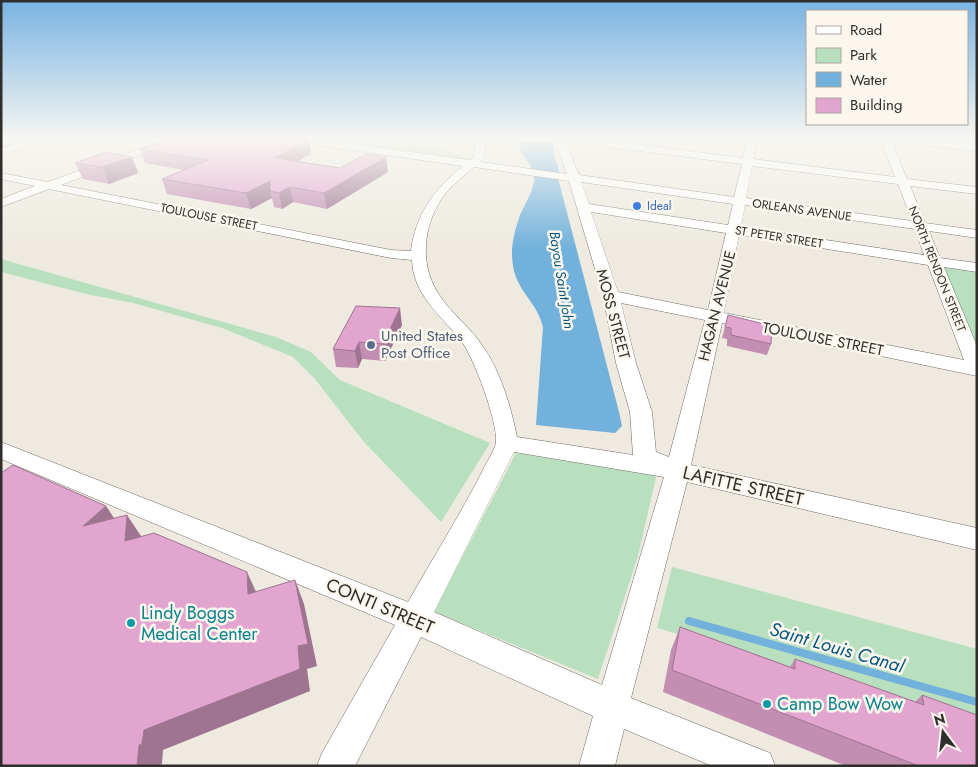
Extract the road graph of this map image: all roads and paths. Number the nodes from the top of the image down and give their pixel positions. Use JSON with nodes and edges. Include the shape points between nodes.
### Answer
{"nodes":[{"id":1,"x":1,"y":176,"type":"edge"},
{"id":2,"x":78,"y":176,"type":"edge"},
{"id":3,"x":451,"y":176,"type":"edge"},
{"id":4,"x":568,"y":176,"type":"edge"},
{"id":5,"x":586,"y":176,"type":"edge"},
{"id":6,"x":744,"y":176,"type":"edge"},
{"id":7,"x":851,"y":176,"type":"edge"},
{"id":8,"x":900,"y":176,"type":"edge"},
{"id":9,"x":902,"y":182,"type":"junction"},
{"id":10,"x":51,"y":186,"type":"junction"},
{"id":11,"x":977,"y":191,"type":"edge"},
{"id":12,"x":740,"y":198,"type":"junction"},
{"id":13,"x":1,"y":203,"type":"edge"},
{"id":14,"x":582,"y":207,"type":"junction"},
{"id":15,"x":919,"y":223,"type":"junction"},
{"id":16,"x":977,"y":227,"type":"edge"},
{"id":17,"x":735,"y":229,"type":"junction"},
{"id":18,"x":977,"y":234,"type":"edge"},
{"id":19,"x":418,"y":256,"type":"junction"},
{"id":20,"x":935,"y":262,"type":"junction"},
{"id":21,"x":977,"y":268,"type":"edge"},
{"id":22,"x":611,"y":296,"type":"junction"},
{"id":23,"x":713,"y":318,"type":"junction"},
{"id":24,"x":977,"y":369,"type":"edge"},
{"id":25,"x":507,"y":443,"type":"junction"},
{"id":26,"x":1,"y":450,"type":"edge"},
{"id":27,"x":678,"y":471,"type":"junction"},
{"id":28,"x":977,"y":539,"type":"edge"},
{"id":29,"x":415,"y":619,"type":"junction"},
{"id":30,"x":612,"y":706,"type":"junction"},
{"id":31,"x":335,"y":766,"type":"edge"},
{"id":32,"x":597,"y":766,"type":"edge"},
{"id":33,"x":757,"y":766,"type":"edge"}],
"edges":[{"from":1,"to":10,"type":"street","name":"TOULOUSE STREET"},
{"from":2,"to":10,"type":"street"},
{"from":3,"to":19,"type":"street","via":[[422,226]]},
{"from":4,"to":14,"type":"street","name":"MOSS STREET"},
{"from":5,"to":12,"type":"street","name":"ORLEANS AVENUE"},
{"from":6,"to":12,"type":"street","name":"HAGAN AVENUE"},
{"from":7,"to":9,"type":"street"},
{"from":8,"to":9,"type":"street","name":"NORTH RENDON STREET"},
{"from":9,"to":11,"type":"street"},
{"from":9,"to":15,"type":"street","name":"NORTH RENDON STREET"},
{"from":10,"to":13,"type":"street"},
{"from":10,"to":19,"type":"street","name":"TOULOUSE STREET","via":[[391,254]]},
{"from":12,"to":15,"type":"street","name":"ORLEANS AVENUE"},
{"from":12,"to":17,"type":"street","name":"HAGAN AVENUE"},
{"from":14,"to":17,"type":"street","name":"ST PETER STREET"},
{"from":14,"to":22,"type":"street","name":"MOSS STREET"},
{"from":15,"to":16,"type":"street","name":"ORLEANS AVENUE"},
{"from":15,"to":18,"type":"street","name":"ORLEANS AVENUE"},
{"from":15,"to":20,"type":"street","name":"NORTH RENDON STREET"},
{"from":17,"to":20,"type":"street","name":"ST PETER STREET"},
{"from":17,"to":23,"type":"street","name":"HAGAN AVENUE"},
{"from":19,"to":25,"type":"street","via":[[430,294],[477,350],[490,380]]},
{"from":20,"to":21,"type":"street","name":"ST PETER STREET"},
{"from":20,"to":24,"type":"street","name":"NORTH RENDON STREET"},
{"from":22,"to":23,"type":"street","name":"TOULOUSE STREET"},
{"from":22,"to":27,"type":"street","name":"MOSS STREET","via":[[641,412],[644,456]]},
{"from":23,"to":24,"type":"street","name":"TOULOUSE STREET"},
{"from":23,"to":27,"type":"street","name":"HAGAN AVENUE"},
{"from":25,"to":27,"type":"street","name":"LAFITTE STREET"},
{"from":25,"to":29,"type":"street"},
{"from":26,"to":29,"type":"street","name":"CONTI STREET"},
{"from":27,"to":28,"type":"street","name":"LAFITTE STREET"},
{"from":27,"to":30,"type":"street","name":"HAGAN AVENUE"},
{"from":29,"to":30,"type":"street","name":"CONTI STREET"},
{"from":29,"to":31,"type":"street"},
{"from":30,"to":32,"type":"street","name":"HAGAN AVENUE"},
{"from":30,"to":33,"type":"street","name":"CONTI STREET"}]}
